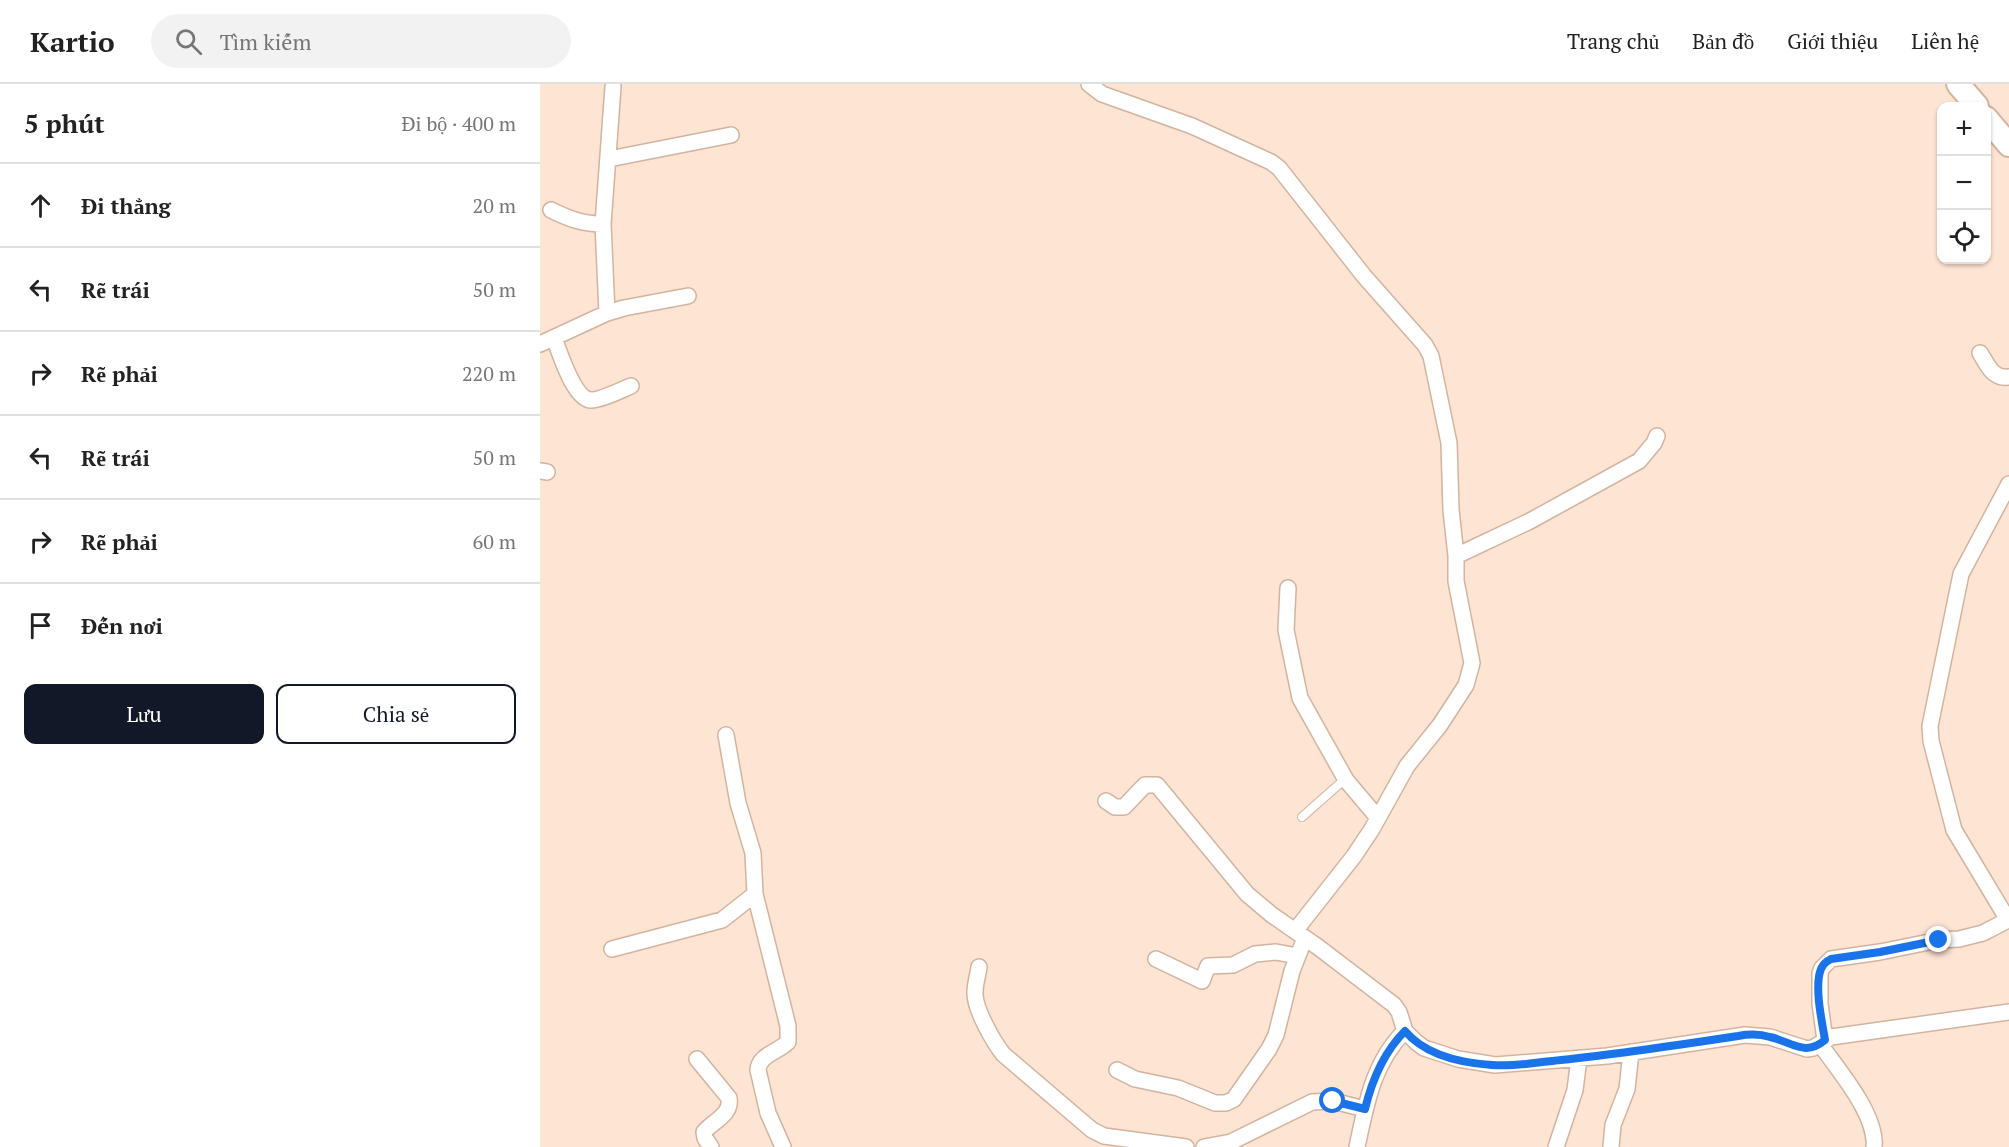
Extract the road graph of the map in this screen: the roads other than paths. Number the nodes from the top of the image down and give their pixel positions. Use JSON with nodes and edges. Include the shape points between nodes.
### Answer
{"nodes":[{"id":1,"x":1089,"y":84,"type":"edge"},
{"id":2,"x":1958,"y":84,"type":"edge"},
{"id":3,"x":613,"y":87,"type":"dead end"},
{"id":4,"x":1974,"y":102,"type":"edge"},
{"id":5,"x":1991,"y":124,"type":"edge"},
{"id":6,"x":731,"y":135,"type":"dead end"},
{"id":7,"x":2009,"y":145,"type":"edge"},
{"id":8,"x":609,"y":159,"type":"junction"},
{"id":9,"x":551,"y":210,"type":"dead end"},
{"id":10,"x":603,"y":224,"type":"junction"},
{"id":11,"x":688,"y":296,"type":"dead end"},
{"id":12,"x":607,"y":313,"type":"junction"},
{"id":13,"x":547,"y":341,"type":"edge"},
{"id":14,"x":1980,"y":352,"type":"dead end"},
{"id":15,"x":2009,"y":378,"type":"edge"},
{"id":16,"x":631,"y":386,"type":"dead end"},
{"id":17,"x":1657,"y":436,"type":"dead end"},
{"id":18,"x":2009,"y":484,"type":"edge"},
{"id":19,"x":1456,"y":556,"type":"junction"},
{"id":20,"x":1288,"y":588,"type":"dead end"},
{"id":21,"x":726,"y":735,"type":"dead end"},
{"id":22,"x":1345,"y":778,"type":"junction"},
{"id":23,"x":1106,"y":801,"type":"dead end"},
{"id":24,"x":1302,"y":817,"type":"dead end"},
{"id":25,"x":1378,"y":818,"type":"junction"},
{"id":26,"x":755,"y":894,"type":"junction"},
{"id":27,"x":2009,"y":920,"type":"edge"},
{"id":28,"x":1300,"y":935,"type":"junction"},
{"id":29,"x":612,"y":949,"type":"dead end"},
{"id":30,"x":1297,"y":956,"type":"junction"},
{"id":31,"x":1156,"y":959,"type":"dead end"},
{"id":32,"x":979,"y":968,"type":"dead end"},
{"id":33,"x":2009,"y":1012,"type":"edge"},
{"id":34,"x":1405,"y":1031,"type":"junction"},
{"id":35,"x":1823,"y":1042,"type":"junction"},
{"id":36,"x":1631,"y":1052,"type":"junction"},
{"id":37,"x":1579,"y":1058,"type":"junction"},
{"id":38,"x":697,"y":1059,"type":"dead end"},
{"id":39,"x":1117,"y":1070,"type":"dead end"},
{"id":40,"x":1365,"y":1109,"type":"junction"},
{"id":41,"x":711,"y":1147,"type":"edge"},
{"id":42,"x":783,"y":1147,"type":"edge"},
{"id":43,"x":1186,"y":1147,"type":"edge"},
{"id":44,"x":1204,"y":1147,"type":"edge"},
{"id":45,"x":1357,"y":1147,"type":"edge"},
{"id":46,"x":1556,"y":1147,"type":"edge"},
{"id":47,"x":1611,"y":1147,"type":"edge"},
{"id":48,"x":1874,"y":1147,"type":"edge"}],
"edges":[{"from":1,"to":19,"type":"street","via":[[1102,94],[1192,126],[1279,168],[1364,276],[1425,345],[1435,369],[1449,443]]},
{"from":2,"to":4,"type":"street"},
{"from":3,"to":8,"type":"street"},
{"from":5,"to":7,"type":"street"},
{"from":6,"to":8,"type":"street"},
{"from":8,"to":10,"type":"street"},
{"from":9,"to":10,"type":"street","via":[[571,220]]},
{"from":10,"to":12,"type":"street"},
{"from":11,"to":12,"type":"street"},
{"from":12,"to":13,"type":"street"},
{"from":13,"to":16,"type":"street","via":[[573,385],[589,400]]},
{"from":14,"to":15,"type":"street","via":[[1992,373]]},
{"from":17,"to":19,"type":"street","via":[[1639,461],[1530,521]]},
{"from":18,"to":27,"type":"street","via":[[1961,574],[1930,726],[1954,830]]},
{"from":19,"to":25,"type":"street","via":[[1456,581],[1472,663],[1470,674],[1440,725],[1407,766]]},
{"from":20,"to":22,"type":"street","via":[[1286,630],[1296,685]]},
{"from":21,"to":26,"type":"street","via":[[738,803],[753,853]]},
{"from":22,"to":24,"type":"lane"},
{"from":22,"to":25,"type":"street"},
{"from":23,"to":28,"type":"street","via":[[1124,807],[1145,785],[1157,785],[1247,894]]},
{"from":25,"to":28,"type":"street"},
{"from":26,"to":29,"type":"street","via":[[722,920]]},
{"from":26,"to":42,"type":"street","via":[[789,1035],[788,1042],[763,1059],[758,1070],[768,1113]]},
{"from":27,"to":35,"type":"street","via":[[1959,939],[1831,959],[1820,973]]},
{"from":28,"to":30,"type":"street"},
{"from":28,"to":34,"type":"street","via":[[1394,1005]]},
{"from":30,"to":31,"type":"street","via":[[1255,954],[1233,965],[1208,966],[1202,981]]},
{"from":30,"to":39,"type":"street","via":[[1276,1035],[1234,1098],[1226,1103],[1215,1102]]},
{"from":32,"to":43,"type":"street","via":[[976,1002],[1003,1054],[1092,1130],[1104,1136]]},
{"from":33,"to":35,"type":"street","via":[[1831,1037]]},
{"from":34,"to":37,"type":"street","via":[[1424,1048],[1477,1064],[1513,1065]]},
{"from":34,"to":40,"type":"street","via":[[1388,1049]]},
{"from":35,"to":36,"type":"street","via":[[1807,1049],[1770,1037],[1745,1035]]},
{"from":35,"to":48,"type":"street","via":[[1867,1116]]},
{"from":36,"to":37,"type":"street"},
{"from":36,"to":47,"type":"street","via":[[1627,1089],[1613,1125]]},
{"from":37,"to":46,"type":"street","via":[[1575,1090]]},
{"from":38,"to":41,"type":"street","via":[[730,1103],[728,1110],[704,1132]]},
{"from":40,"to":44,"type":"street","via":[[1333,1101],[1312,1102],[1232,1143]]},
{"from":40,"to":45,"type":"street"}]}
